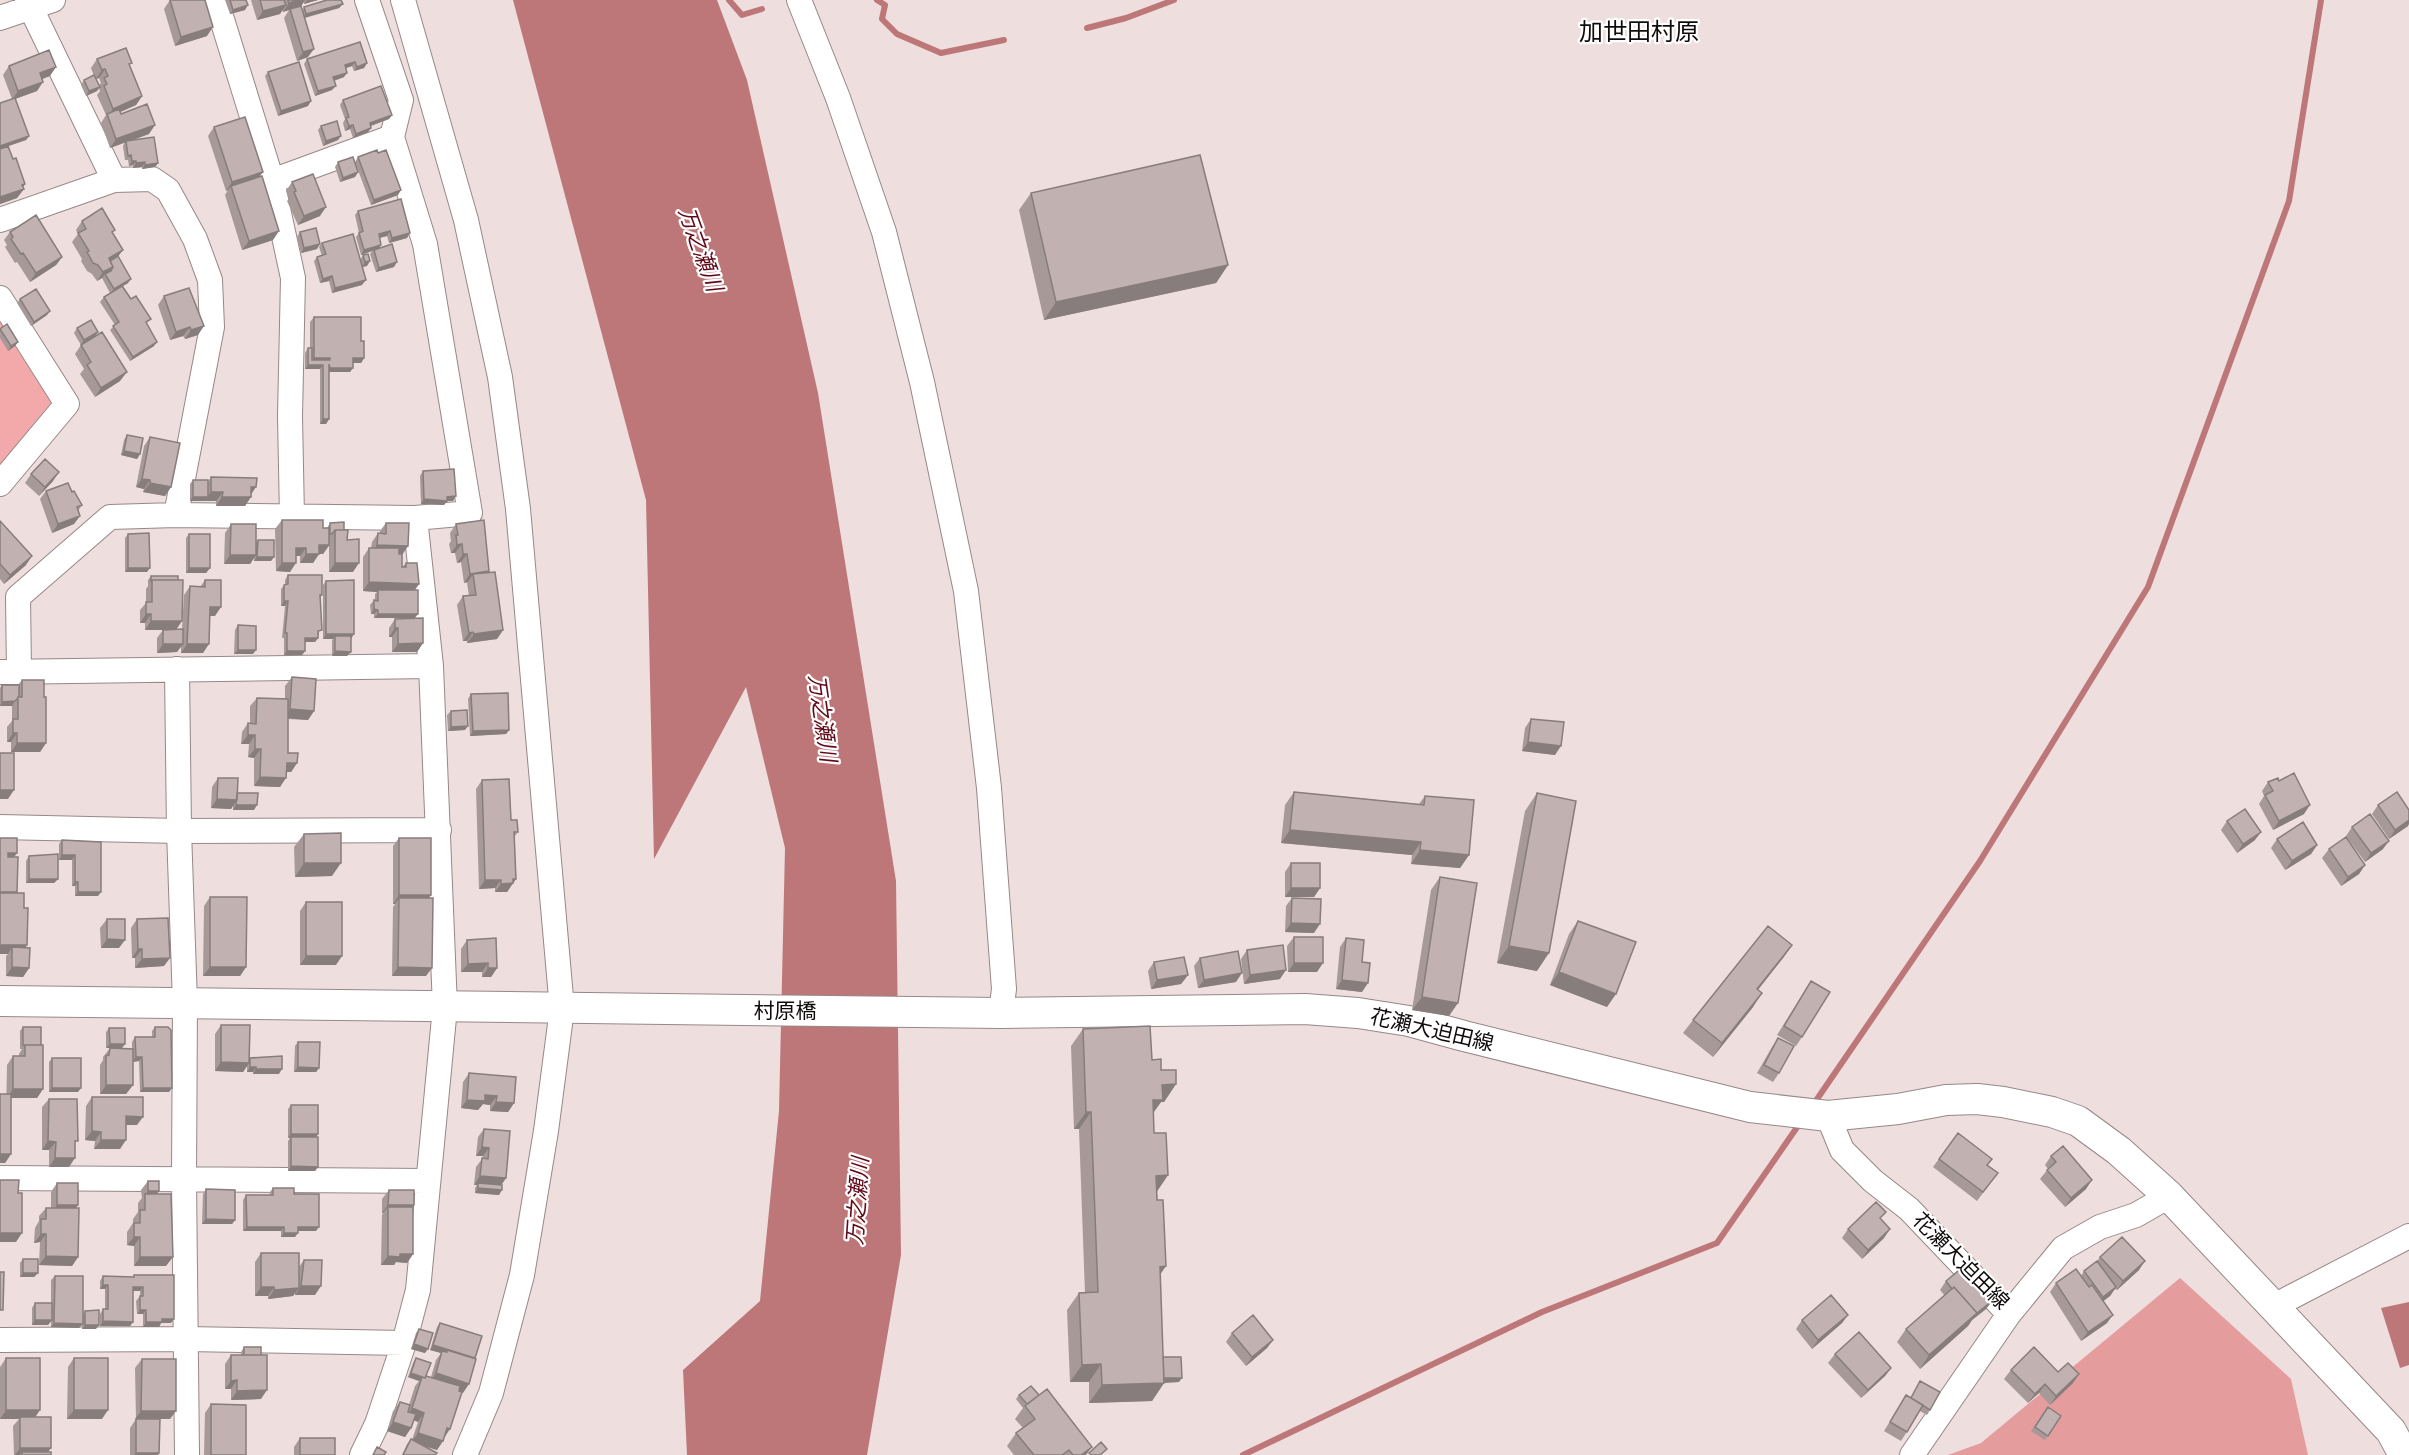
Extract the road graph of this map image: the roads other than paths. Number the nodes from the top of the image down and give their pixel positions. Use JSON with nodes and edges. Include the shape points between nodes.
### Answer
{"nodes":[{"id":1,"x":53,"y":0,"type":"edge"},
{"id":2,"x":216,"y":0,"type":"edge"},
{"id":3,"x":367,"y":0,"type":"edge"},
{"id":4,"x":403,"y":0,"type":"edge"},
{"id":5,"x":799,"y":0,"type":"edge"},
{"id":6,"x":28,"y":4,"type":"edge"},
{"id":7,"x":0,"y":18,"type":"edge"},
{"id":8,"x":392,"y":137,"type":"junction"},
{"id":9,"x":114,"y":180,"type":"junction"},
{"id":10,"x":272,"y":181,"type":"junction"},
{"id":11,"x":0,"y":219,"type":"edge"},
{"id":12,"x":0,"y":298,"type":"edge"},
{"id":13,"x":0,"y":484,"type":"edge"},
{"id":14,"x":176,"y":515,"type":"junction"},
{"id":15,"x":292,"y":517,"type":"junction"},
{"id":16,"x":415,"y":518,"type":"junction"},
{"id":17,"x":431,"y":666,"type":"junction"},
{"id":18,"x":177,"y":669,"type":"junction"},
{"id":19,"x":10,"y":672,"type":"edge"},
{"id":20,"x":0,"y":827,"type":"edge"},
{"id":21,"x":439,"y":830,"type":"junction"},
{"id":22,"x":179,"y":831,"type":"junction"},
{"id":23,"x":0,"y":1001,"type":"edge"},
{"id":24,"x":185,"y":1003,"type":"junction"},
{"id":25,"x":445,"y":1007,"type":"junction"},
{"id":26,"x":570,"y":1009,"type":"junction"},
{"id":27,"x":997,"y":1013,"type":"junction"},
{"id":28,"x":1828,"y":1116,"type":"junction"},
{"id":29,"x":0,"y":1178,"type":"edge"},
{"id":30,"x":184,"y":1180,"type":"junction"},
{"id":31,"x":428,"y":1181,"type":"junction"},
{"id":32,"x":2169,"y":1196,"type":"junction"},
{"id":33,"x":2409,"y":1236,"type":"edge"},
{"id":34,"x":2272,"y":1307,"type":"junction"},
{"id":35,"x":2009,"y":1314,"type":"junction"},
{"id":36,"x":186,"y":1339,"type":"junction"},
{"id":37,"x":0,"y":1340,"type":"edge"},
{"id":38,"x":404,"y":1343,"type":"junction"},
{"id":39,"x":186,"y":1455,"type":"edge"},
{"id":40,"x":362,"y":1455,"type":"edge"},
{"id":41,"x":465,"y":1455,"type":"edge"},
{"id":42,"x":1912,"y":1455,"type":"edge"},
{"id":43,"x":2404,"y":1455,"type":"edge"}],
"edges":[{"from":1,"to":6,"type":"street"},
{"from":2,"to":10,"type":"street"},
{"from":3,"to":8,"type":"street","via":[[401,100]]},
{"from":4,"to":26,"type":"street","via":[[465,220],[500,377],[518,509]]},
{"from":5,"to":27,"type":"street","via":[[884,232],[922,382],[966,591],[989,788],[1004,988]]},
{"from":6,"to":7,"type":"street"},
{"from":6,"to":9,"type":"street"},
{"from":8,"to":10,"type":"street"},
{"from":8,"to":16,"type":"street","via":[[425,244],[470,513]]},
{"from":9,"to":11,"type":"street"},
{"from":9,"to":14,"type":"street","via":[[152,179],[168,190],[195,239],[210,280],[212,327]]},
{"from":10,"to":15,"type":"street","via":[[293,278]]},
{"from":12,"to":13,"type":"street","via":[[68,404]]},
{"from":14,"to":15,"type":"street"},
{"from":14,"to":19,"type":"street","via":[[110,518],[18,597]]},
{"from":15,"to":16,"type":"street"},
{"from":16,"to":17,"type":"street"},
{"from":17,"to":18,"type":"street"},
{"from":17,"to":21,"type":"street"},
{"from":18,"to":19,"type":"street"},
{"from":18,"to":22,"type":"street"},
{"from":20,"to":22,"type":"street"},
{"from":21,"to":22,"type":"street"},
{"from":21,"to":25,"type":"street"},
{"from":22,"to":24,"type":"street"},
{"from":23,"to":24,"type":"street","name":"村原橋"},
{"from":24,"to":25,"type":"street","name":"村原橋"},
{"from":24,"to":30,"type":"street"},
{"from":25,"to":26,"type":"street","name":"村原橋"},
{"from":25,"to":31,"type":"street"},
{"from":26,"to":27,"type":"street","name":"村原橋"},
{"from":26,"to":41,"type":"street","via":[[522,1275],[491,1393]]},
{"from":27,"to":28,"type":"street","name":"花瀬大迫田線","via":[[1305,1009],[1358,1013],[1409,1021],[1750,1107]]},
{"from":28,"to":32,"type":"street","name":"花瀬大迫田線","via":[[1977,1099],[2052,1112],[2078,1121]]},
{"from":28,"to":35,"type":"street","name":"花瀬大迫田線","via":[[1842,1150],[1909,1209]]},
{"from":29,"to":30,"type":"street"},
{"from":30,"to":31,"type":"street"},
{"from":30,"to":36,"type":"street"},
{"from":31,"to":38,"type":"street","via":[[418,1290]]},
{"from":32,"to":34,"type":"street","name":"花瀬大迫田線"},
{"from":32,"to":35,"type":"street","name":"花瀬大迫田線","via":[[2063,1248]]},
{"from":33,"to":34,"type":"street"},
{"from":34,"to":43,"type":"street","name":"花瀬大迫田線","via":[[2391,1431]]},
{"from":35,"to":42,"type":"street"},
{"from":36,"to":37,"type":"street"},
{"from":36,"to":38,"type":"street"},
{"from":36,"to":39,"type":"street"},
{"from":38,"to":40,"type":"street"}]}
